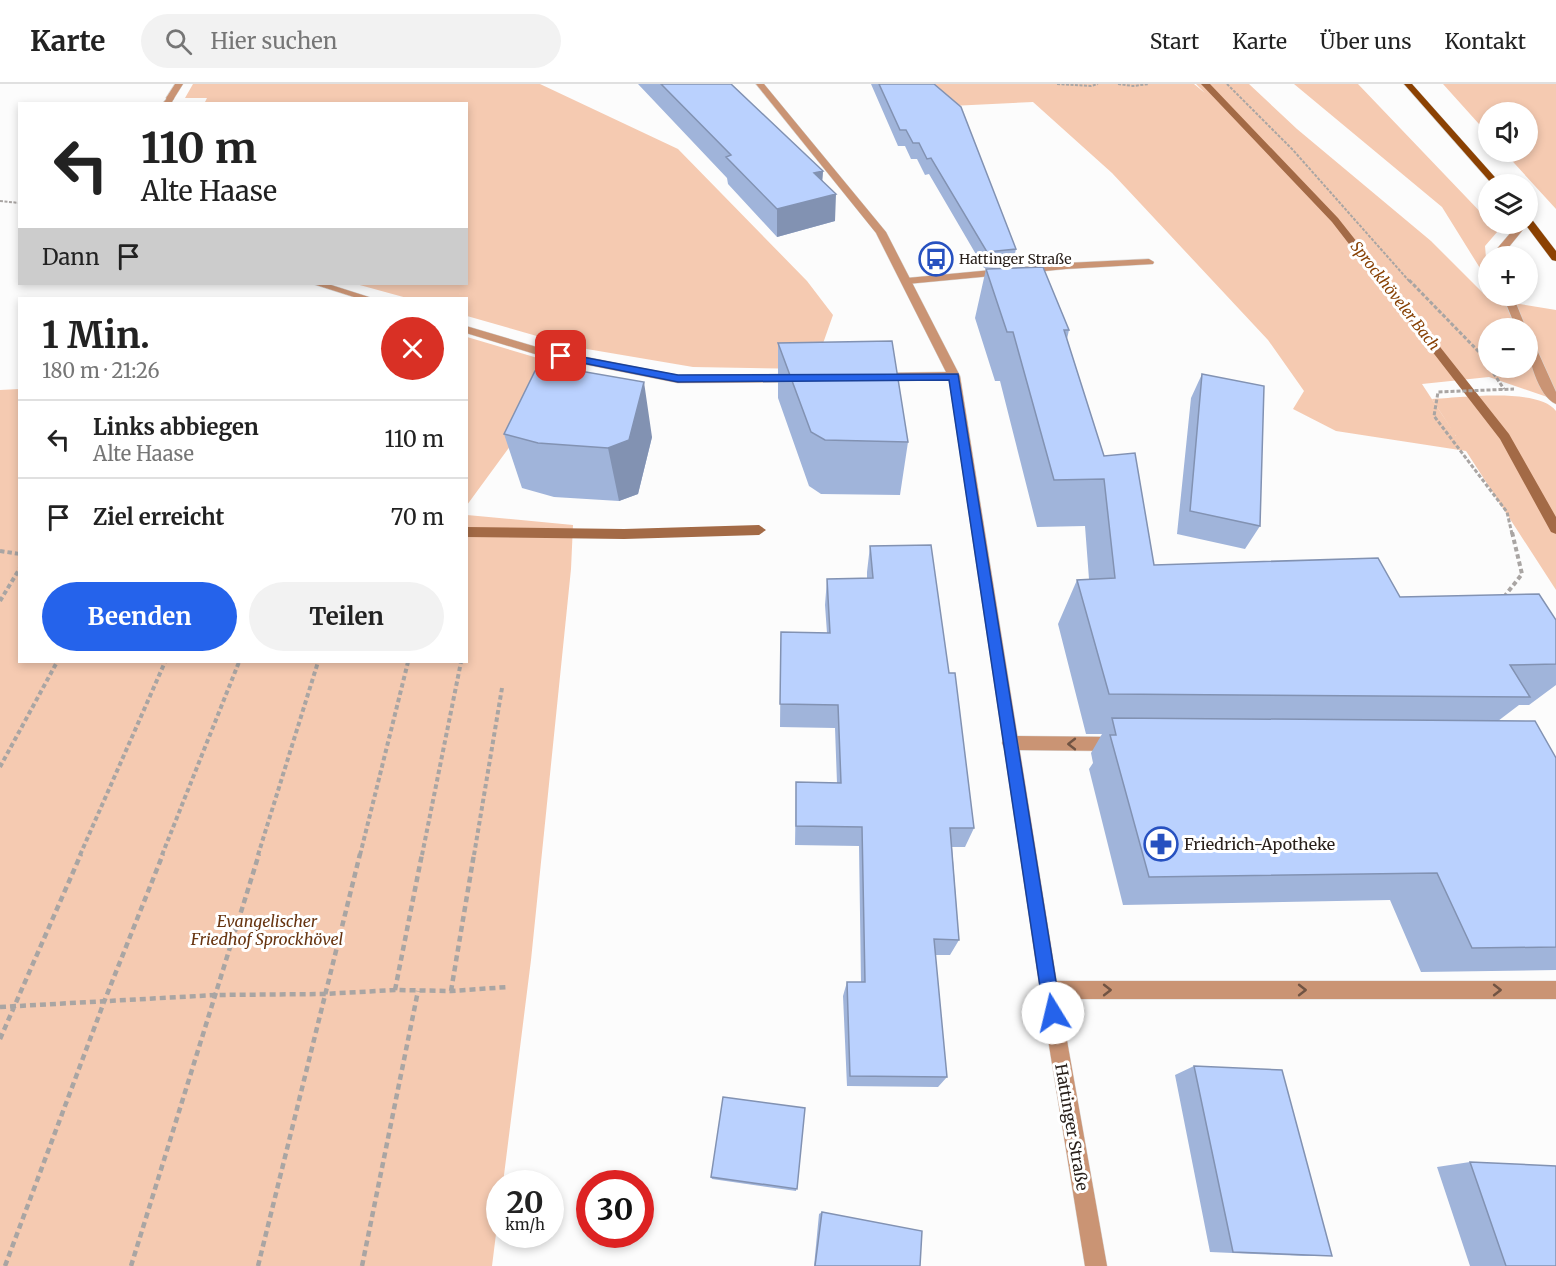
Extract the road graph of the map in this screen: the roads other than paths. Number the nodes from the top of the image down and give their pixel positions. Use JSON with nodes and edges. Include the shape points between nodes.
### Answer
{"nodes":[{"id":1,"x":179,"y":84,"type":"edge"},
{"id":2,"x":760,"y":84,"type":"edge"},
{"id":3,"x":1408,"y":84,"type":"edge"},
{"id":4,"x":168,"y":101,"type":"edge"},
{"id":5,"x":1488,"y":174,"type":"edge"},
{"id":6,"x":1515,"y":234,"type":"edge"},
{"id":7,"x":1538,"y":234,"type":"edge"},
{"id":8,"x":1505,"y":246,"type":"edge"},
{"id":9,"x":1556,"y":258,"type":"edge"},
{"id":10,"x":1149,"y":262,"type":"dead end"},
{"id":11,"x":907,"y":281,"type":"junction"},
{"id":12,"x":322,"y":285,"type":"edge"},
{"id":13,"x":364,"y":297,"type":"edge"},
{"id":14,"x":468,"y":330,"type":"edge"},
{"id":15,"x":1538,"y":367,"type":"edge"},
{"id":16,"x":954,"y":376,"type":"junction"},
{"id":17,"x":862,"y":377,"type":"edge"},
{"id":18,"x":816,"y":378,"type":"edge"},
{"id":19,"x":1556,"y":400,"type":"edge"},
{"id":20,"x":1010,"y":744,"type":"junction"},
{"id":21,"x":1129,"y":744,"type":"edge"},
{"id":22,"x":1049,"y":990,"type":"junction"},
{"id":23,"x":1556,"y":990,"type":"edge"},
{"id":24,"x":1096,"y":1266,"type":"edge"}],
"edges":[{"from":1,"to":4,"type":"street"},
{"from":2,"to":11,"type":"street","name":"Hattinger Straße","via":[[881,232]]},
{"from":3,"to":5,"type":"main road"},
{"from":6,"to":8,"type":"street"},
{"from":7,"to":9,"type":"main road"},
{"from":10,"to":11,"type":"street"},
{"from":11,"to":16,"type":"street","name":"Hattinger Straße"},
{"from":12,"to":13,"type":"street"},
{"from":14,"to":18,"type":"street","via":[[538,351],[678,379]]},
{"from":15,"to":19,"type":"street"},
{"from":16,"to":17,"type":"street"},
{"from":16,"to":20,"type":"street","name":"Hattinger Straße"},
{"from":21,"to":20,"type":"street","one_way":true},
{"from":20,"to":22,"type":"street","name":"Hattinger Straße"},
{"from":22,"to":23,"type":"street","one_way":true},
{"from":22,"to":24,"type":"street","name":"Hattinger Straße"}]}
